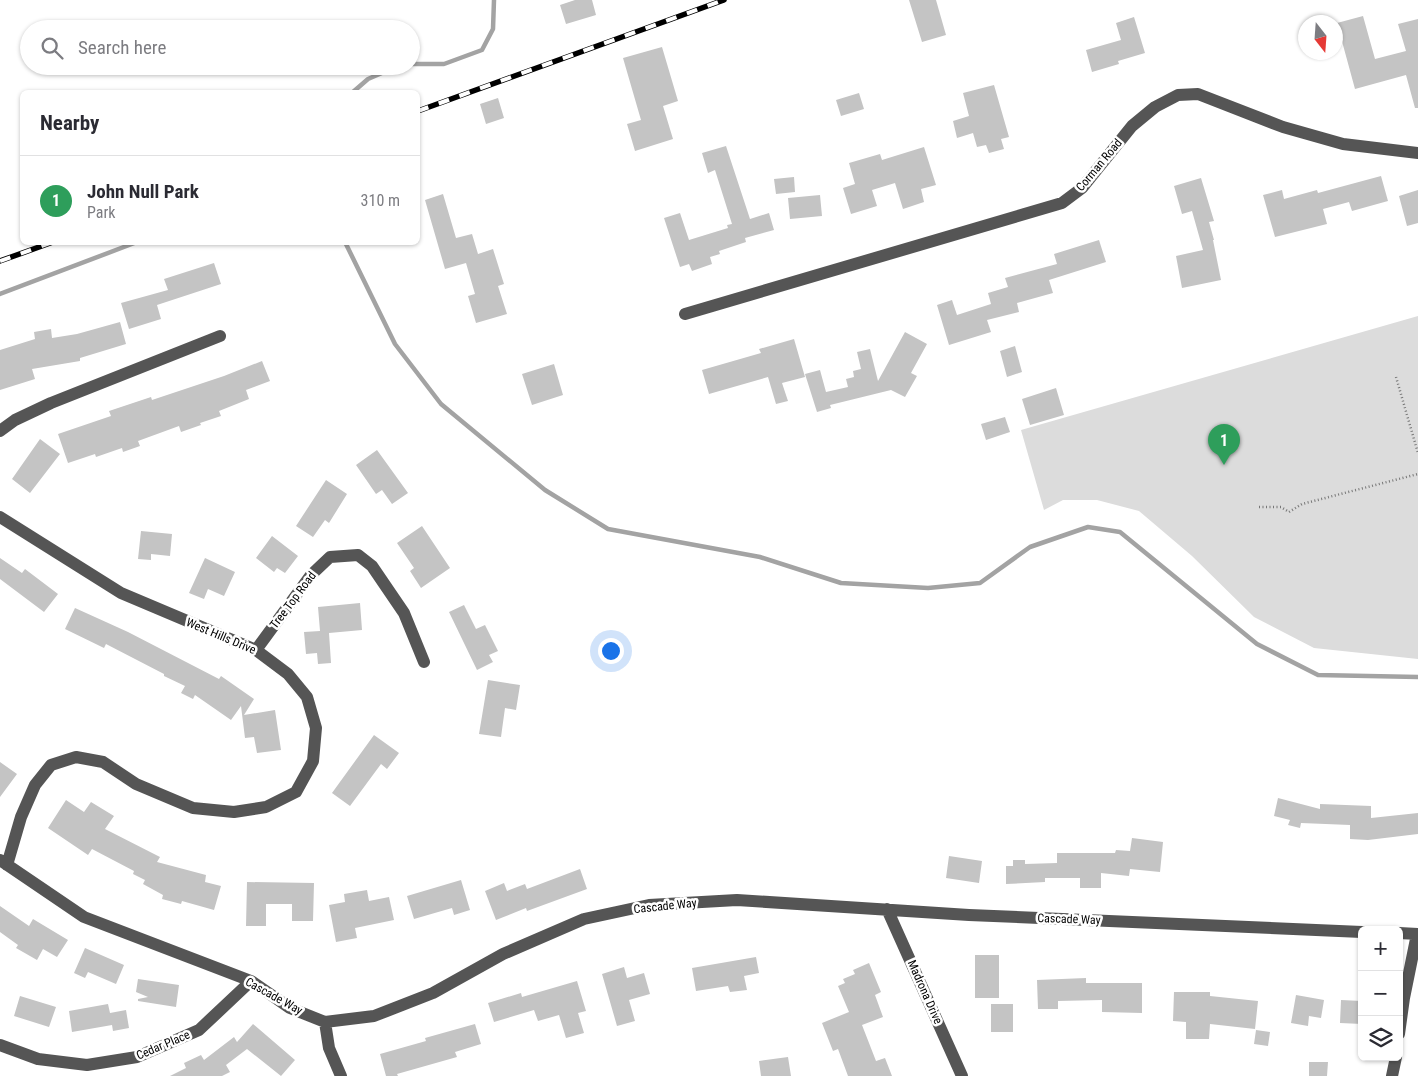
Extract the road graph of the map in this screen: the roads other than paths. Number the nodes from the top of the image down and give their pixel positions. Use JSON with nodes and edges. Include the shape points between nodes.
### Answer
{"nodes":[{"id":1,"x":1418,"y":153,"type":"edge"},
{"id":2,"x":685,"y":314,"type":"dead end"},
{"id":3,"x":220,"y":336,"type":"dead end"},
{"id":4,"x":0,"y":431,"type":"edge"},
{"id":5,"x":0,"y":517,"type":"edge"},
{"id":6,"x":256,"y":650,"type":"junction"},
{"id":7,"x":424,"y":662,"type":"dead end"},
{"id":8,"x":4,"y":863,"type":"edge"},
{"id":9,"x":887,"y":909,"type":"junction"},
{"id":10,"x":1358,"y":932,"type":"edge"},
{"id":11,"x":1403,"y":933,"type":"edge"},
{"id":12,"x":1418,"y":934,"type":"edge"},
{"id":13,"x":251,"y":981,"type":"junction"},
{"id":14,"x":1402,"y":1016,"type":"edge"},
{"id":15,"x":325,"y":1022,"type":"junction"},
{"id":16,"x":0,"y":1045,"type":"edge"},
{"id":17,"x":1395,"y":1061,"type":"edge"},
{"id":18,"x":341,"y":1076,"type":"edge"},
{"id":19,"x":962,"y":1076,"type":"edge"},
{"id":20,"x":1392,"y":1076,"type":"edge"}],
"edges":[{"from":1,"to":2,"type":"street","name":"Corman Road","via":[[1343,144],[1282,127],[1198,94],[1178,95],[1155,107],[1132,126],[1082,188],[1062,203]]},
{"from":3,"to":4,"type":"street","via":[[51,403]]},
{"from":5,"to":6,"type":"street","name":"West Hills Drive","via":[[120,593]]},
{"from":6,"to":7,"type":"street","name":"Tree Top Road","via":[[310,575],[330,557],[358,555],[372,566],[404,613]]},
{"from":6,"to":8,"type":"street","name":"West Hills Drive","via":[[288,674],[307,697],[316,728],[313,761],[296,792],[266,807],[234,812],[193,808],[136,784],[103,762],[76,757],[51,765],[35,785]]},
{"from":8,"to":13,"type":"street","name":"Cascade Way","via":[[84,917]]},
{"from":9,"to":10,"type":"street","name":"Cascade Way"},
{"from":9,"to":15,"type":"street","name":"Cascade Way","via":[[737,900],[649,905],[584,919],[502,954],[433,993],[374,1016]]},
{"from":9,"to":19,"type":"street","name":"Madrona Drive"},
{"from":11,"to":12,"type":"street"},
{"from":12,"to":14,"type":"street"},
{"from":13,"to":15,"type":"street","name":"Cascade Way","via":[[290,1008]]},
{"from":13,"to":16,"type":"street","name":"Cedar Place","via":[[199,1030],[137,1057],[87,1065],[38,1059]]},
{"from":15,"to":18,"type":"street","via":[[329,1048]]},
{"from":17,"to":20,"type":"street"}]}
